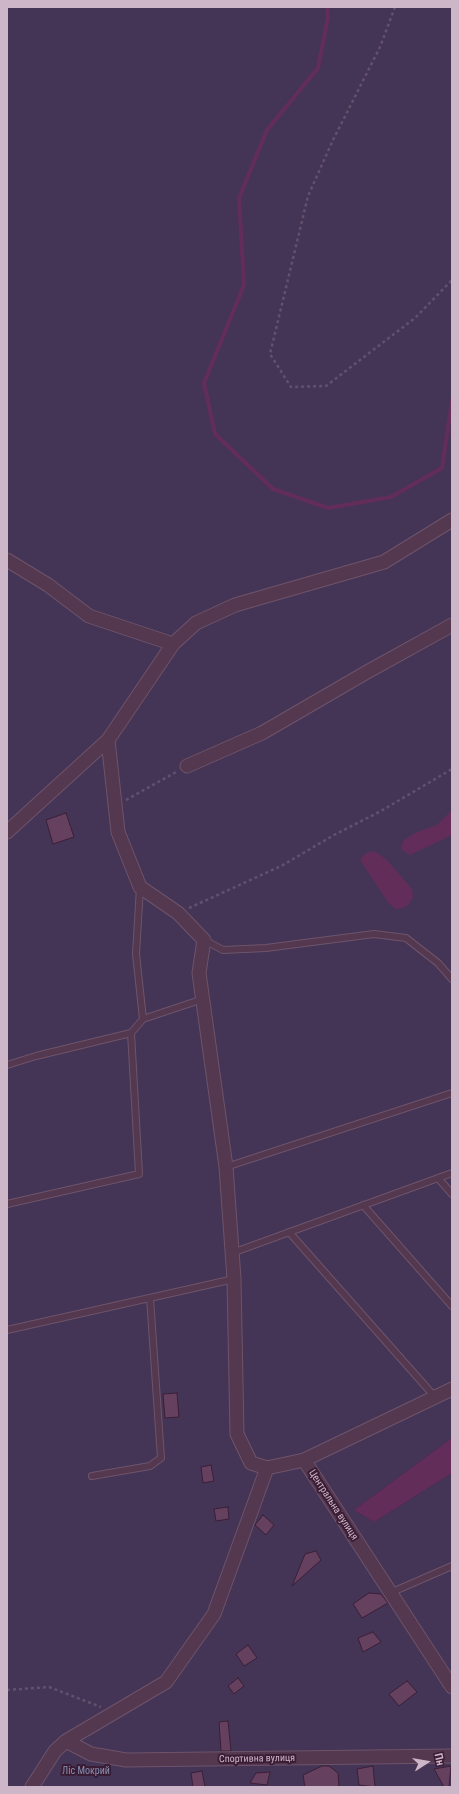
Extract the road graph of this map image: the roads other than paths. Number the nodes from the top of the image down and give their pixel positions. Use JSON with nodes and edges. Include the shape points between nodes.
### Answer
{"nodes":[{"id":1,"x":452,"y":520,"type":"edge"},
{"id":2,"x":7,"y":549,"type":"edge"},
{"id":3,"x":11,"y":562,"type":"edge"},
{"id":4,"x":452,"y":625,"type":"edge"},
{"id":5,"x":173,"y":644,"type":"junction"},
{"id":6,"x":108,"y":740,"type":"junction"},
{"id":7,"x":187,"y":766,"type":"road end"},
{"id":8,"x":7,"y":832,"type":"edge"},
{"id":9,"x":140,"y":887,"type":"junction"},
{"id":10,"x":204,"y":940,"type":"junction"},
{"id":11,"x":452,"y":979,"type":"edge"},
{"id":12,"x":202,"y":999,"type":"junction"},
{"id":13,"x":143,"y":1019,"type":"junction"},
{"id":14,"x":131,"y":1034,"type":"junction"},
{"id":15,"x":7,"y":1064,"type":"edge"},
{"id":16,"x":452,"y":1093,"type":"edge"},
{"id":17,"x":226,"y":1167,"type":"junction"},
{"id":18,"x":452,"y":1173,"type":"edge"},
{"id":19,"x":438,"y":1178,"type":"junction"},
{"id":20,"x":452,"y":1194,"type":"edge"},
{"id":21,"x":7,"y":1204,"type":"edge"},
{"id":22,"x":363,"y":1205,"type":"junction"},
{"id":23,"x":289,"y":1232,"type":"junction"},
{"id":24,"x":232,"y":1253,"type":"junction"},
{"id":25,"x":234,"y":1279,"type":"junction"},
{"id":26,"x":150,"y":1298,"type":"junction"},
{"id":27,"x":452,"y":1306,"type":"edge"},
{"id":28,"x":7,"y":1330,"type":"edge"},
{"id":29,"x":452,"y":1389,"type":"edge"},
{"id":30,"x":435,"y":1397,"type":"junction"},
{"id":31,"x":304,"y":1460,"type":"junction"},
{"id":32,"x":267,"y":1468,"type":"junction"},
{"id":33,"x":92,"y":1476,"type":"dead end"},
{"id":34,"x":452,"y":1566,"type":"edge"},
{"id":35,"x":390,"y":1593,"type":"junction"},
{"id":36,"x":452,"y":1687,"type":"edge"},
{"id":37,"x":66,"y":1741,"type":"junction"},
{"id":38,"x":452,"y":1756,"type":"edge"},
{"id":39,"x":32,"y":1787,"type":"edge"}],
"edges":[{"from":1,"to":5,"type":"street","via":[[384,562],[235,605],[196,623]]},
{"from":2,"to":3,"type":"street"},
{"from":3,"to":5,"type":"street","via":[[48,585],[89,616]]},
{"from":4,"to":7,"type":"street","via":[[366,672],[262,734]]},
{"from":5,"to":6,"type":"street"},
{"from":6,"to":8,"type":"street"},
{"from":6,"to":9,"type":"street","via":[[118,832]]},
{"from":9,"to":10,"type":"street","via":[[178,913]]},
{"from":9,"to":13,"type":"lane","via":[[136,954]]},
{"from":10,"to":11,"type":"lane","via":[[223,950],[266,948],[374,934],[406,938],[438,963]]},
{"from":10,"to":12,"type":"street","via":[[199,973]]},
{"from":12,"to":13,"type":"lane"},
{"from":12,"to":17,"type":"street"},
{"from":13,"to":14,"type":"lane"},
{"from":14,"to":15,"type":"lane"},
{"from":14,"to":21,"type":"lane","via":[[139,1174]]},
{"from":16,"to":17,"type":"lane"},
{"from":17,"to":24,"type":"street"},
{"from":18,"to":19,"type":"lane"},
{"from":19,"to":20,"type":"lane"},
{"from":19,"to":22,"type":"lane"},
{"from":22,"to":23,"type":"lane"},
{"from":22,"to":27,"type":"lane"},
{"from":23,"to":24,"type":"lane"},
{"from":23,"to":30,"type":"lane"},
{"from":24,"to":25,"type":"street"},
{"from":25,"to":26,"type":"lane"},
{"from":25,"to":32,"type":"street","via":[[237,1434],[251,1463]]},
{"from":26,"to":28,"type":"lane"},
{"from":26,"to":33,"type":"lane","via":[[161,1458],[150,1466]]},
{"from":29,"to":30,"type":"street","name":"Центральна вулиця"},
{"from":30,"to":31,"type":"street","name":"Центральна вулиця"},
{"from":31,"to":32,"type":"street"},
{"from":31,"to":35,"type":"street","name":"Центральна вулиця"},
{"from":32,"to":37,"type":"street","via":[[214,1614],[166,1682]]},
{"from":34,"to":35,"type":"lane"},
{"from":35,"to":36,"type":"street","name":"Центральна вулиця"},
{"from":37,"to":38,"type":"street","name":"Спортивна вулиця","via":[[91,1754],[126,1760]]},
{"from":37,"to":39,"type":"street","via":[[55,1751]]}]}
